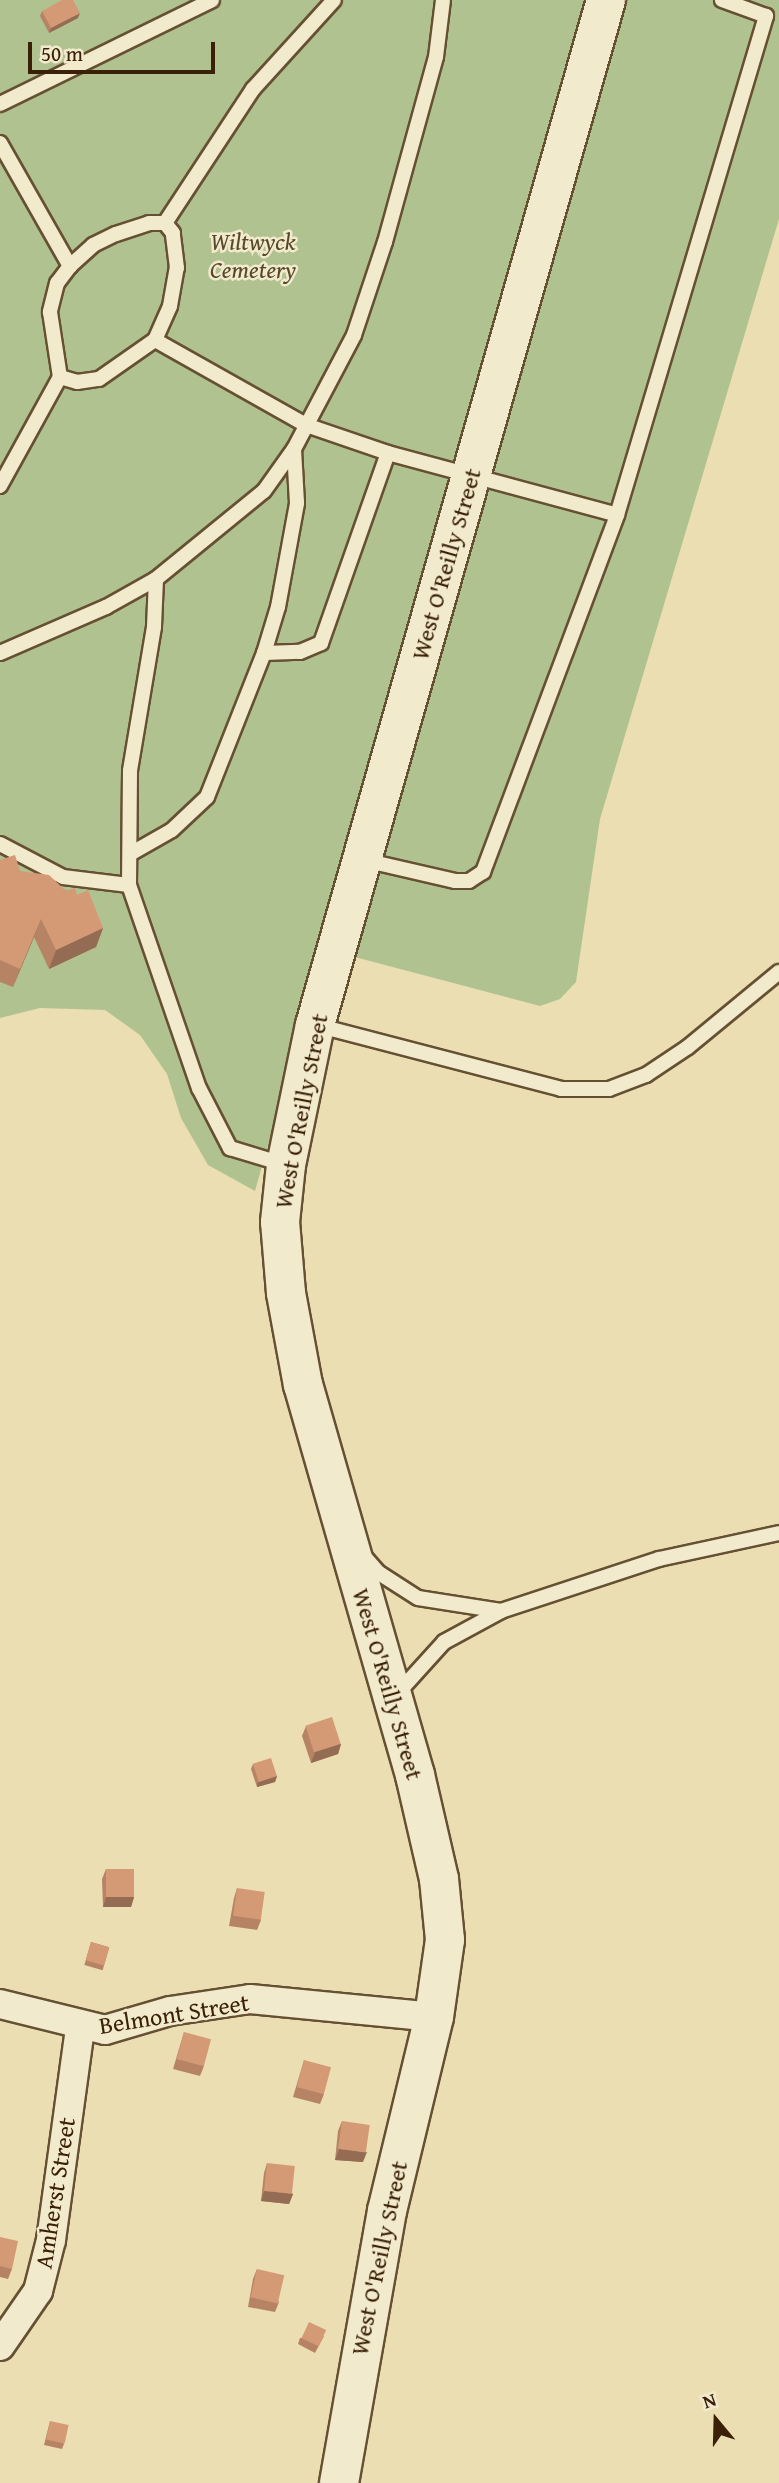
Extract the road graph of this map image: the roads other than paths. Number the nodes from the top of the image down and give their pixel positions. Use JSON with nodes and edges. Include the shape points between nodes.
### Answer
{"nodes":[{"id":1,"x":212,"y":0,"type":"edge"},
{"id":2,"x":334,"y":0,"type":"edge"},
{"id":3,"x":443,"y":0,"type":"edge"},
{"id":4,"x":606,"y":0,"type":"edge"},
{"id":5,"x":722,"y":0,"type":"edge"},
{"id":6,"x":773,"y":18,"type":"edge"},
{"id":7,"x":0,"y":104,"type":"edge"},
{"id":8,"x":0,"y":143,"type":"edge"},
{"id":9,"x":165,"y":223,"type":"junction"},
{"id":10,"x":70,"y":266,"type":"junction"},
{"id":11,"x":155,"y":340,"type":"junction"},
{"id":12,"x":60,"y":377,"type":"junction"},
{"id":13,"x":306,"y":425,"type":"junction"},
{"id":14,"x":294,"y":449,"type":"junction"},
{"id":15,"x":388,"y":453,"type":"junction"},
{"id":16,"x":472,"y":472,"type":"junction"},
{"id":17,"x":0,"y":486,"type":"edge"},
{"id":18,"x":617,"y":515,"type":"junction"},
{"id":19,"x":156,"y":579,"type":"junction"},
{"id":20,"x":0,"y":653,"type":"edge"},
{"id":21,"x":264,"y":653,"type":"junction"},
{"id":22,"x":0,"y":844,"type":"edge"},
{"id":23,"x":130,"y":854,"type":"junction"},
{"id":24,"x":362,"y":859,"type":"junction"},
{"id":25,"x":128,"y":885,"type":"junction"},
{"id":26,"x":779,"y":972,"type":"edge"},
{"id":27,"x":315,"y":1025,"type":"junction"},
{"id":28,"x":286,"y":1164,"type":"junction"},
{"id":29,"x":345,"y":1533,"type":"junction"},
{"id":30,"x":779,"y":1533,"type":"edge"},
{"id":31,"x":501,"y":1611,"type":"junction"},
{"id":32,"x":393,"y":1699,"type":"junction"},
{"id":33,"x":0,"y":2004,"type":"edge"},
{"id":34,"x":434,"y":2017,"type":"junction"},
{"id":35,"x":80,"y":2027,"type":"junction"},
{"id":36,"x":0,"y":2346,"type":"edge"},
{"id":37,"x":339,"y":2483,"type":"edge"}],
"edges":[{"from":1,"to":7,"type":"lane"},
{"from":2,"to":9,"type":"lane","via":[[253,89]]},
{"from":3,"to":13,"type":"lane","via":[[436,57],[385,242],[354,335]]},
{"from":4,"to":16,"type":"street","name":"West O'Reilly Street"},
{"from":5,"to":6,"type":"lane"},
{"from":6,"to":18,"type":"lane"},
{"from":8,"to":10,"type":"lane"},
{"from":9,"to":10,"type":"lane","via":[[149,223],[116,234],[93,245]]},
{"from":9,"to":11,"type":"lane","via":[[173,233],[177,268],[170,306]]},
{"from":10,"to":12,"type":"lane","via":[[57,283],[50,312]]},
{"from":11,"to":12,"type":"lane","via":[[99,379],[77,382]]},
{"from":11,"to":13,"type":"lane"},
{"from":12,"to":17,"type":"lane"},
{"from":13,"to":14,"type":"lane"},
{"from":13,"to":15,"type":"lane"},
{"from":14,"to":19,"type":"lane","via":[[264,491]]},
{"from":14,"to":21,"type":"lane","via":[[297,503],[278,607]]},
{"from":15,"to":16,"type":"lane"},
{"from":15,"to":21,"type":"lane","via":[[321,643],[300,652]]},
{"from":16,"to":18,"type":"lane"},
{"from":16,"to":24,"type":"street","name":"West O'Reilly Street"},
{"from":18,"to":24,"type":"lane","via":[[483,872],[469,881],[454,881]]},
{"from":19,"to":20,"type":"lane","via":[[106,607]]},
{"from":19,"to":23,"type":"lane","via":[[154,627],[130,771]]},
{"from":21,"to":23,"type":"lane","via":[[207,797],[172,830]]},
{"from":22,"to":25,"type":"lane","via":[[63,877]]},
{"from":23,"to":25,"type":"lane"},
{"from":24,"to":27,"type":"street","name":"West O'Reilly Street"},
{"from":25,"to":28,"type":"lane","via":[[199,1088],[230,1148]]},
{"from":26,"to":27,"type":"lane","via":[[688,1047],[646,1075],[609,1089],[561,1089]]},
{"from":27,"to":28,"type":"street","name":"West O'Reilly Street"},
{"from":28,"to":29,"type":"street","name":"West O'Reilly Street","via":[[280,1222],[286,1293],[303,1385]]},
{"from":29,"to":31,"type":"lane","via":[[379,1573],[418,1598]]},
{"from":29,"to":32,"type":"street","name":"West O'Reilly Street"},
{"from":30,"to":31,"type":"lane","via":[[659,1559]]},
{"from":31,"to":32,"type":"lane","via":[[444,1642]]},
{"from":32,"to":34,"type":"street","name":"West O'Reilly Street","via":[[439,1879],[445,1940]]},
{"from":33,"to":35,"type":"street","name":"Belmont Street"},
{"from":34,"to":35,"type":"street","name":"Belmont Street","via":[[250,1999],[170,2011],[105,2030]]},
{"from":34,"to":37,"type":"street","name":"West O'Reilly Street","via":[[387,2211]]},
{"from":35,"to":36,"type":"street","name":"Amherst Street","via":[[51,2240],[23,2318]]}]}
